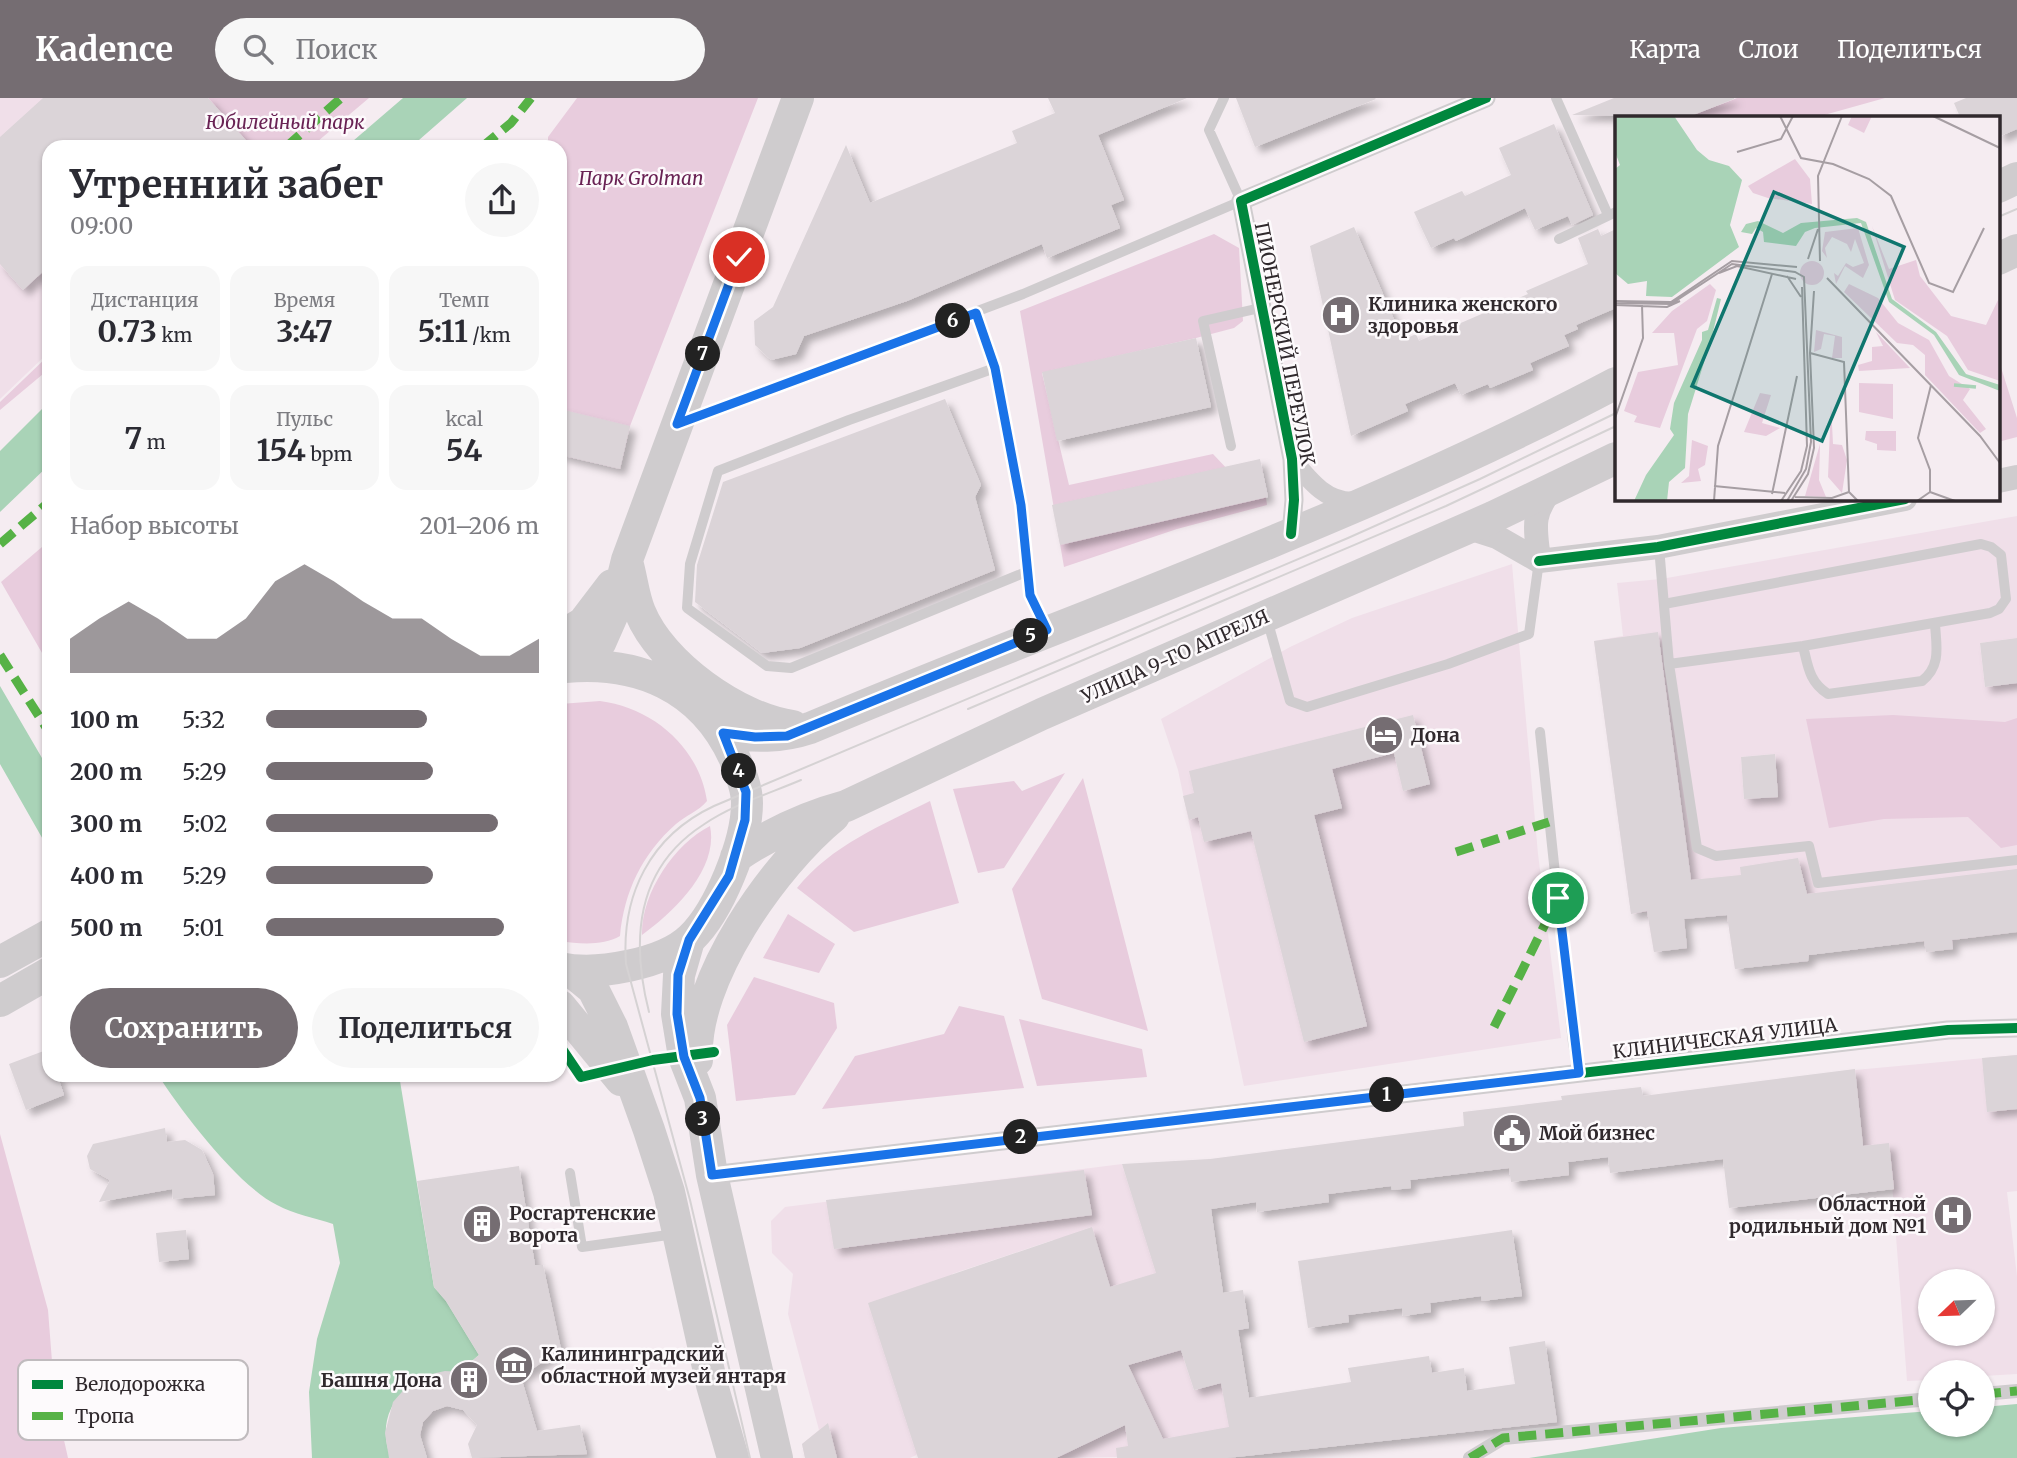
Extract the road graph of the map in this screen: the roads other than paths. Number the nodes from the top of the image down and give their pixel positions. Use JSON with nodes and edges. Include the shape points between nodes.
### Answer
{"nodes":[{"id":1,"x":798,"y":98,"type":"edge"},
{"id":2,"x":1224,"y":98,"type":"edge"},
{"id":3,"x":1486,"y":98,"type":"edge"},
{"id":4,"x":1556,"y":98,"type":"edge"},
{"id":5,"x":2017,"y":178,"type":"edge"},
{"id":6,"x":2000,"y":186,"type":"edge"},
{"id":7,"x":1241,"y":201,"type":"junction"},
{"id":8,"x":1612,"y":214,"type":"edge"},
{"id":9,"x":1559,"y":239,"type":"dead end"},
{"id":10,"x":2017,"y":250,"type":"edge"},
{"id":11,"x":2000,"y":258,"type":"edge"},
{"id":12,"x":1260,"y":308,"type":"junction"},
{"id":13,"x":976,"y":313,"type":"junction"},
{"id":14,"x":995,"y":368,"type":"junction"},
{"id":15,"x":1615,"y":383,"type":"edge"},
{"id":16,"x":677,"y":424,"type":"junction"},
{"id":17,"x":1231,"y":446,"type":"dead end"},
{"id":18,"x":1615,"y":458,"type":"edge"},
{"id":19,"x":1292,"y":459,"type":"junction"},
{"id":20,"x":1551,"y":490,"type":"junction"},
{"id":21,"x":1370,"y":500,"type":"junction"},
{"id":22,"x":1900,"y":500,"type":"edge"},
{"id":23,"x":1469,"y":528,"type":"junction"},
{"id":24,"x":1290,"y":534,"type":"junction"},
{"id":25,"x":1658,"y":547,"type":"junction"},
{"id":26,"x":627,"y":560,"type":"junction"},
{"id":27,"x":1539,"y":561,"type":"junction"},
{"id":28,"x":1026,"y":572,"type":"junction"},
{"id":29,"x":1664,"y":604,"type":"junction"},
{"id":30,"x":1266,"y":616,"type":"junction"},
{"id":31,"x":1935,"y":623,"type":"junction"},
{"id":32,"x":1047,"y":630,"type":"junction"},
{"id":33,"x":1803,"y":646,"type":"junction"},
{"id":34,"x":567,"y":655,"type":"edge"},
{"id":35,"x":567,"y":658,"type":"edge"},
{"id":36,"x":1669,"y":664,"type":"junction"},
{"id":37,"x":657,"y":678,"type":"junction"},
{"id":38,"x":810,"y":728,"type":"junction"},
{"id":39,"x":1540,"y":732,"type":"dead end"},
{"id":40,"x":723,"y":733,"type":"junction"},
{"id":41,"x":846,"y":806,"type":"junction"},
{"id":42,"x":736,"y":857,"type":"junction"},
{"id":43,"x":2017,"y":860,"type":"edge"},
{"id":44,"x":42,"y":939,"type":"edge"},
{"id":45,"x":689,"y":940,"type":"junction"},
{"id":46,"x":0,"y":961,"type":"edge"},
{"id":47,"x":567,"y":969,"type":"edge"},
{"id":48,"x":567,"y":970,"type":"edge"},
{"id":49,"x":42,"y":977,"type":"edge"},
{"id":50,"x":0,"y":1000,"type":"edge"},
{"id":51,"x":567,"y":1014,"type":"edge"},
{"id":52,"x":2017,"y":1028,"type":"edge"},
{"id":53,"x":1579,"y":1073,"type":"junction"},
{"id":54,"x":700,"y":1098,"type":"junction"},
{"id":55,"x":649,"y":1130,"type":"junction"},
{"id":56,"x":570,"y":1173,"type":"dead end"},
{"id":57,"x":720,"y":1174,"type":"junction"},
{"id":58,"x":679,"y":1234,"type":"junction"},
{"id":59,"x":2017,"y":1391,"type":"edge"},
{"id":60,"x":1995,"y":1393,"type":"edge"},
{"id":61,"x":1918,"y":1400,"type":"edge"},
{"id":62,"x":733,"y":1458,"type":"edge"},
{"id":63,"x":777,"y":1458,"type":"edge"},
{"id":64,"x":1470,"y":1458,"type":"edge"}],
"edges":[{"from":1,"to":16,"type":"main road"},
{"from":2,"to":7,"type":"lane","via":[[1209,130]]},
{"from":3,"to":7,"type":"street"},
{"from":4,"to":8,"type":"lane"},
{"from":5,"to":6,"type":"main road"},
{"from":7,"to":12,"type":"street","name":"ПИОНЕРСКИЙ ПЕРЕУЛОК"},
{"from":7,"to":13,"type":"lane"},
{"from":8,"to":9,"type":"lane"},
{"from":10,"to":11,"type":"main road"},
{"from":12,"to":17,"type":"lane","via":[[1203,321]]},
{"from":12,"to":19,"type":"street","name":"ПИОНЕРСКИЙ ПЕРЕУЛОК"},
{"from":13,"to":14,"type":"lane"},
{"from":13,"to":16,"type":"lane"},
{"from":14,"to":28,"type":"lane","via":[[1021,505]]},
{"from":14,"to":28,"type":"lane","via":[[718,471],[690,564],[687,608],[767,666],[791,668]]},
{"from":15,"to":21,"type":"main road"},
{"from":16,"to":26,"type":"main road"},
{"from":18,"to":20,"type":"main road","name":"УЛИЦА 9-ГО АПРЕЛЯ"},
{"from":19,"to":21,"type":"street","name":"ПИОНЕРСКИЙ ПЕРЕУЛОК","via":[[1314,486],[1342,503]]},
{"from":19,"to":24,"type":"street","name":"ПИОНЕРСКИЙ ПЕРЕУЛОК"},
{"from":20,"to":23,"type":"main road","name":"УЛИЦА 9-ГО АПРЕЛЯ"},
{"from":20,"to":27,"type":"street","via":[[1540,504],[1534,527]]},
{"from":21,"to":24,"type":"main road"},
{"from":22,"to":25,"type":"street"},
{"from":23,"to":27,"type":"street","via":[[1497,537]]},
{"from":23,"to":30,"type":"main road","name":"УЛИЦА 9-ГО АПРЕЛЯ"},
{"from":24,"to":32,"type":"main road"},
{"from":25,"to":27,"type":"street"},
{"from":25,"to":29,"type":"lane"},
{"from":26,"to":34,"type":"main road","via":[[615,609],[600,643]]},
{"from":26,"to":37,"type":"main road","via":[[638,639]]},
{"from":26,"to":38,"type":"main road","via":[[640,612],[666,653],[737,707],[783,725]]},
{"from":27,"to":30,"type":"lane","via":[[1530,634],[1307,707],[1290,701]]},
{"from":28,"to":32,"type":"lane","via":[[1030,595]]},
{"from":29,"to":31,"type":"lane","via":[[1981,544],[2001,555],[2006,599],[1999,609]]},
{"from":29,"to":36,"type":"lane"},
{"from":30,"to":41,"type":"main road","name":"УЛИЦА 9-ГО АПРЕЛЯ"},
{"from":31,"to":33,"type":"lane"},
{"from":31,"to":33,"type":"lane","via":[[1937,663],[1922,681],[1828,694],[1811,677]]},
{"from":32,"to":38,"type":"main road"},
{"from":33,"to":36,"type":"lane"},
{"from":35,"to":37,"type":"main road"},
{"from":36,"to":43,"type":"lane","via":[[1697,848],[1716,856],[1809,846],[1818,883]]},
{"from":37,"to":40,"type":"main road","via":[[680,691]]},
{"from":38,"to":40,"type":"main road","via":[[787,736]]},
{"from":39,"to":53,"type":"lane"},
{"from":40,"to":42,"type":"main road","via":[[746,792]]},
{"from":41,"to":42,"type":"main road","name":"УЛИЦА 9-ГО АПРЕЛЯ","via":[[768,835]]},
{"from":41,"to":54,"type":"main road","via":[[782,867],[750,913],[722,966],[699,1018]]},
{"from":42,"to":45,"type":"main road","via":[[715,902]]},
{"from":44,"to":46,"type":"main road"},
{"from":45,"to":47,"type":"main road","via":[[626,967]]},
{"from":45,"to":54,"type":"main road","via":[[678,975],[677,1014],[684,1057]]},
{"from":48,"to":55,"type":"main road","via":[[593,989],[612,1027]]},
{"from":49,"to":50,"type":"main road"},
{"from":51,"to":55,"type":"main road","via":[[615,1070]]},
{"from":52,"to":53,"type":"street","name":"КЛИНИЧЕСКАЯ УЛИЦА","via":[[1948,1030]]},
{"from":53,"to":57,"type":"street","name":"КЛИНИЧЕСКАЯ УЛИЦА"},
{"from":54,"to":57,"type":"main road"},
{"from":55,"to":58,"type":"main road"},
{"from":56,"to":58,"type":"lane","via":[[582,1247]]},
{"from":57,"to":63,"type":"main road"},
{"from":58,"to":62,"type":"main road"},
{"from":59,"to":60,"type":"street"},
{"from":61,"to":64,"type":"street","via":[[1503,1438]]}]}
